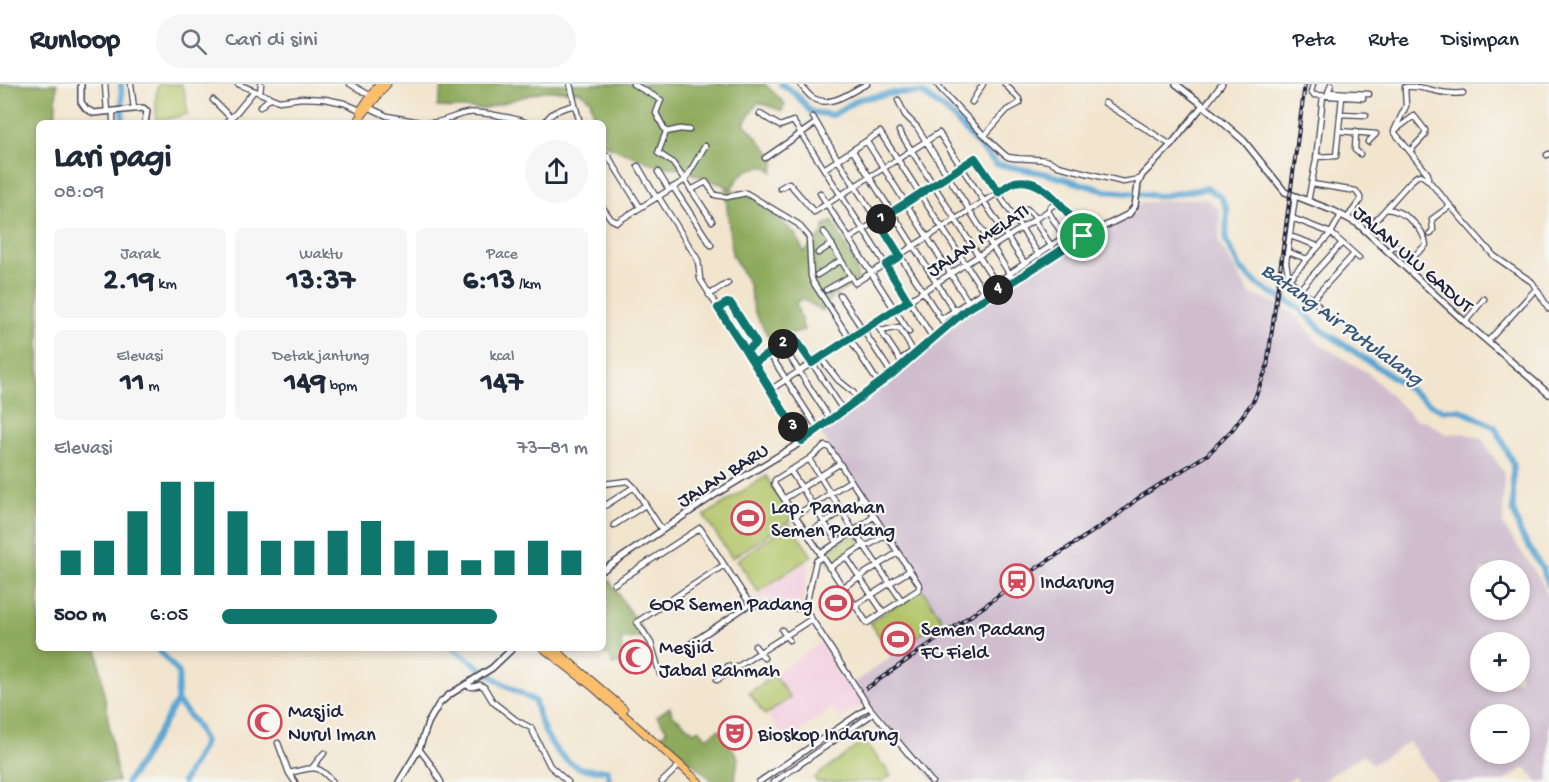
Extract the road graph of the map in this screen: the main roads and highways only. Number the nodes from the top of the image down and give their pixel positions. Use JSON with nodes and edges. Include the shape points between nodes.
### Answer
{"nodes":[{"id":1,"x":379,"y":84,"type":"edge"},
{"id":2,"x":387,"y":84,"type":"edge"},
{"id":3,"x":354,"y":120,"type":"edge"},
{"id":4,"x":358,"y":120,"type":"edge"},
{"id":5,"x":547,"y":651,"type":"edge"},
{"id":6,"x":558,"y":651,"type":"edge"},
{"id":7,"x":699,"y":782,"type":"edge"},
{"id":8,"x":705,"y":782,"type":"edge"}],
"edges":[{"from":1,"to":3,"type":"highway"},
{"from":2,"to":4,"type":"highway"},
{"from":5,"to":7,"type":"highway"},
{"from":6,"to":8,"type":"highway"}]}
